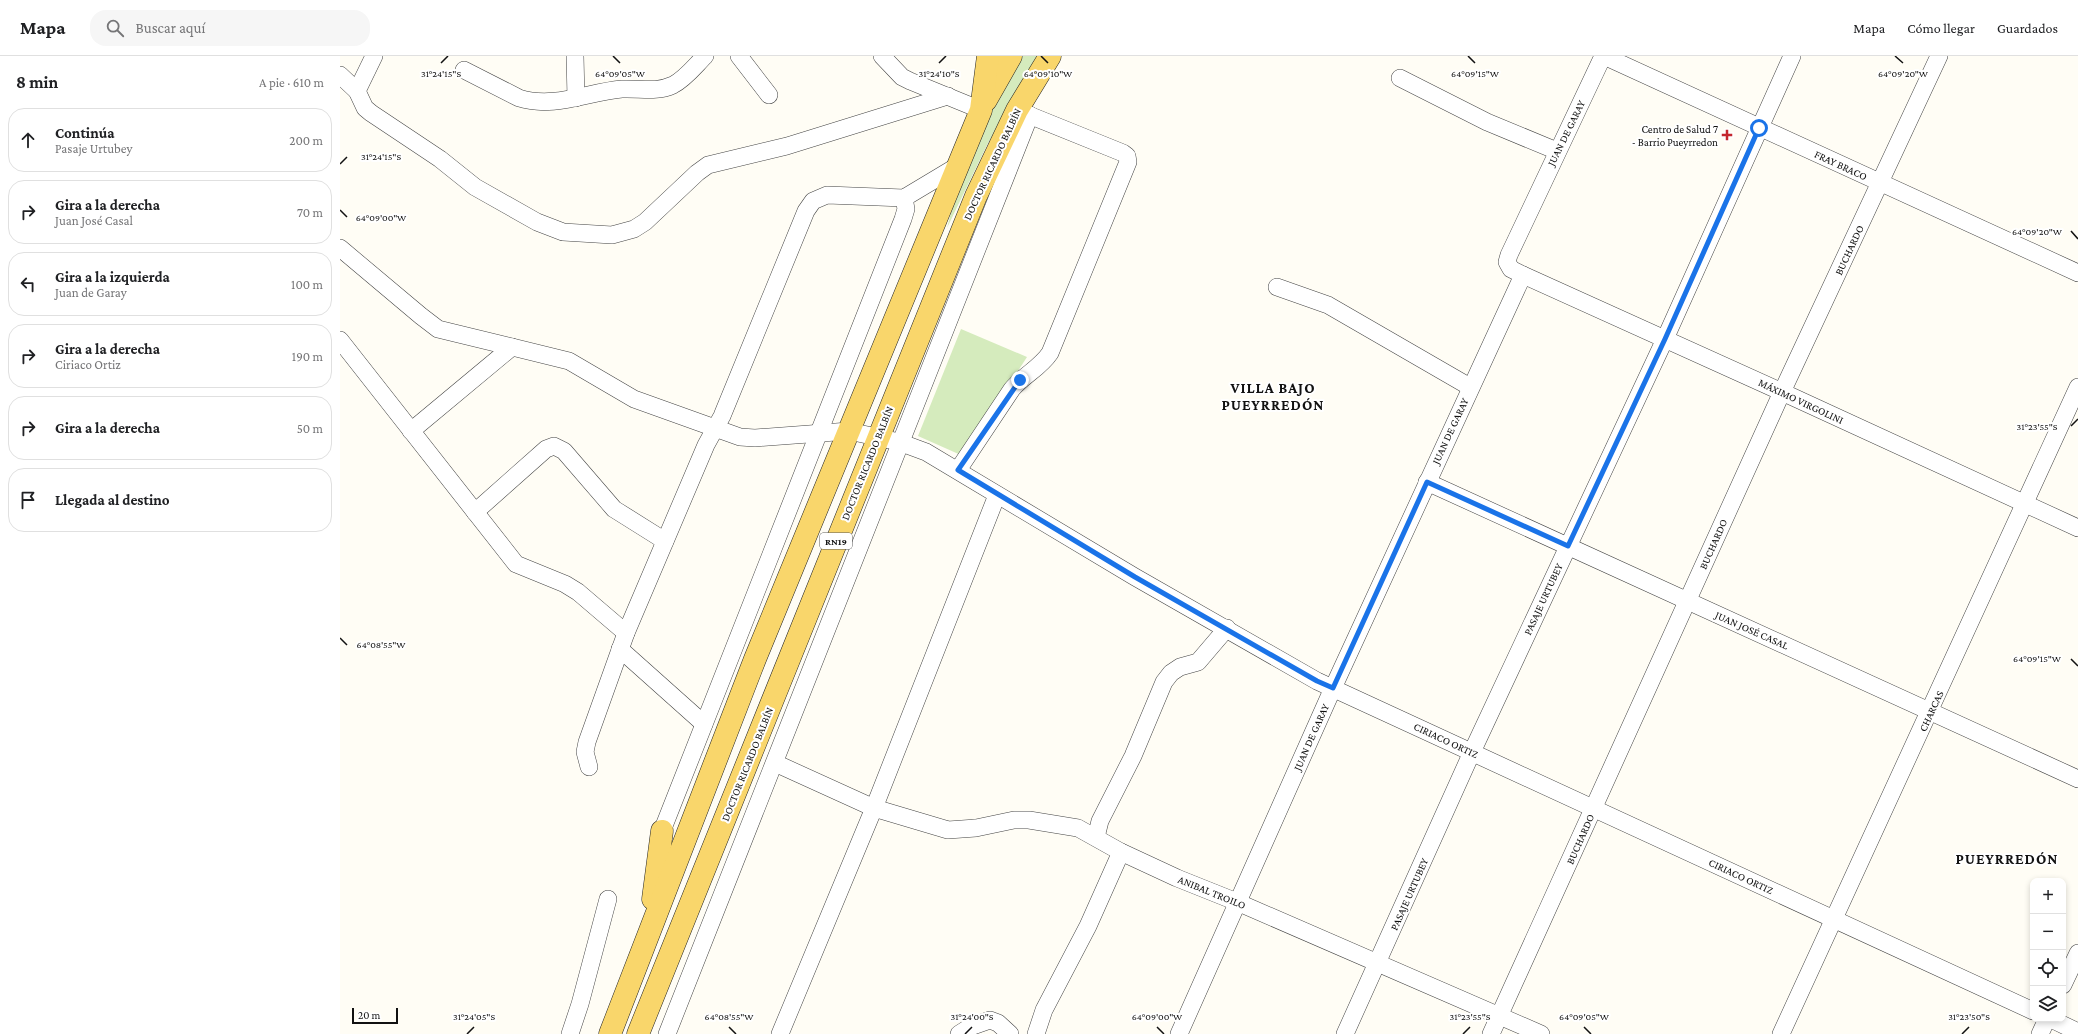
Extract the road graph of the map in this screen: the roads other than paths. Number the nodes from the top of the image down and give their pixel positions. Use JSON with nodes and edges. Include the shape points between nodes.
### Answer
{"nodes":[{"id":1,"x":374,"y":56,"type":"edge"},
{"id":2,"x":575,"y":56,"type":"edge"},
{"id":3,"x":704,"y":56,"type":"edge"},
{"id":4,"x":739,"y":56,"type":"edge"},
{"id":5,"x":882,"y":56,"type":"edge"},
{"id":6,"x":988,"y":56,"type":"edge"},
{"id":7,"x":1011,"y":56,"type":"edge"},
{"id":8,"x":1050,"y":56,"type":"edge"},
{"id":9,"x":1604,"y":56,"type":"edge"},
{"id":10,"x":1792,"y":56,"type":"edge"},
{"id":11,"x":1939,"y":56,"type":"edge"},
{"id":12,"x":464,"y":70,"type":"dead end"},
{"id":13,"x":340,"y":75,"type":"edge"},
{"id":14,"x":1400,"y":78,"type":"dead end"},
{"id":15,"x":357,"y":91,"type":"junction"},
{"id":16,"x":769,"y":95,"type":"dead end"},
{"id":17,"x":948,"y":96,"type":"junction"},
{"id":18,"x":576,"y":98,"type":"junction"},
{"id":19,"x":981,"y":110,"type":"junction"},
{"id":20,"x":1023,"y":112,"type":"junction"},
{"id":21,"x":1759,"y":128,"type":"junction"},
{"id":22,"x":1557,"y":151,"type":"junction"},
{"id":23,"x":959,"y":165,"type":"junction"},
{"id":24,"x":1881,"y":184,"type":"junction"},
{"id":25,"x":904,"y":198,"type":"junction"},
{"id":26,"x":340,"y":248,"type":"edge"},
{"id":27,"x":2078,"y":273,"type":"edge"},
{"id":28,"x":1523,"y":276,"type":"junction"},
{"id":29,"x":1277,"y":287,"type":"dead end"},
{"id":30,"x":1665,"y":339,"type":"junction"},
{"id":31,"x":340,"y":340,"type":"edge"},
{"id":32,"x":512,"y":347,"type":"junction"},
{"id":33,"x":1470,"y":387,"type":"junction"},
{"id":34,"x":2078,"y":387,"type":"edge"},
{"id":35,"x":1782,"y":392,"type":"junction"},
{"id":36,"x":714,"y":429,"type":"junction"},
{"id":37,"x":412,"y":431,"type":"junction"},
{"id":38,"x":849,"y":431,"type":"junction"},
{"id":39,"x":818,"y":432,"type":"junction"},
{"id":40,"x":878,"y":438,"type":"junction"},
{"id":41,"x":899,"y":442,"type":"junction"},
{"id":42,"x":958,"y":470,"type":"junction"},
{"id":43,"x":1427,"y":482,"type":"junction"},
{"id":44,"x":997,"y":495,"type":"junction"},
{"id":45,"x":2024,"y":504,"type":"junction"},
{"id":46,"x":475,"y":512,"type":"junction"},
{"id":47,"x":2078,"y":528,"type":"edge"},
{"id":48,"x":665,"y":541,"type":"junction"},
{"id":49,"x":1568,"y":546,"type":"junction"},
{"id":50,"x":1688,"y":601,"type":"junction"},
{"id":51,"x":1227,"y":628,"type":"junction"},
{"id":52,"x":626,"y":633,"type":"junction"},
{"id":53,"x":620,"y":649,"type":"junction"},
{"id":54,"x":1333,"y":688,"type":"junction"},
{"id":55,"x":1930,"y":711,"type":"junction"},
{"id":56,"x":704,"y":724,"type":"junction"},
{"id":57,"x":1472,"y":752,"type":"junction"},
{"id":58,"x":775,"y":763,"type":"junction"},
{"id":59,"x":589,"y":767,"type":"dead end"},
{"id":60,"x":2078,"y":779,"type":"edge"},
{"id":61,"x":874,"y":808,"type":"junction"},
{"id":62,"x":1594,"y":808,"type":"junction"},
{"id":63,"x":662,"y":831,"type":"joint"},
{"id":64,"x":1096,"y":837,"type":"junction"},
{"id":65,"x":1121,"y":852,"type":"junction"},
{"id":66,"x":608,"y":899,"type":"dead end"},
{"id":67,"x":1237,"y":902,"type":"junction"},
{"id":68,"x":1835,"y":920,"type":"junction"},
{"id":69,"x":648,"y":935,"type":"junction"},
{"id":70,"x":2078,"y":952,"type":"edge"},
{"id":71,"x":1378,"y":962,"type":"junction"},
{"id":72,"x":2066,"y":978,"type":"edge"},
{"id":73,"x":2030,"y":1010,"type":"edge"},
{"id":74,"x":1500,"y":1015,"type":"junction"},
{"id":75,"x":2046,"y":1022,"type":"edge"},
{"id":76,"x":2057,"y":1022,"type":"edge"},
{"id":77,"x":2078,"y":1032,"type":"edge"},
{"id":78,"x":570,"y":1034,"type":"edge"},
{"id":79,"x":610,"y":1034,"type":"edge"},
{"id":80,"x":638,"y":1034,"type":"edge"},
{"id":81,"x":667,"y":1034,"type":"edge"},
{"id":82,"x":780,"y":1034,"type":"edge"},
{"id":83,"x":960,"y":1034,"type":"edge"},
{"id":84,"x":1010,"y":1034,"type":"edge"},
{"id":85,"x":1036,"y":1034,"type":"edge"},
{"id":86,"x":1179,"y":1034,"type":"edge"},
{"id":87,"x":1345,"y":1034,"type":"edge"},
{"id":88,"x":1492,"y":1034,"type":"edge"},
{"id":89,"x":1541,"y":1034,"type":"edge"},
{"id":90,"x":1781,"y":1034,"type":"edge"},
{"id":91,"x":2040,"y":1034,"type":"edge"}],
"edges":[{"from":1,"to":15,"type":"street"},
{"from":2,"to":18,"type":"street"},
{"from":3,"to":18,"type":"street","via":[[673,85],[658,90],[620,89]]},
{"from":4,"to":16,"type":"street"},
{"from":5,"to":17,"type":"street","via":[[902,77]]},
{"from":6,"to":19,"type":"main road","number":"RN19"},
{"from":7,"to":19,"type":"main road","number":"RN19"},
{"from":8,"to":20,"type":"main road","name":"DOCTOR RICARDO BALBÍN","number":"RN19"},
{"from":9,"to":21,"type":"street","name":"FRAY BRACO"},
{"from":9,"to":22,"type":"street","name":"JUAN DE GARAY"},
{"from":10,"to":21,"type":"street","name":"PASAJE URTUBEY"},
{"from":11,"to":24,"type":"street","name":"BUCHARDO"},
{"from":12,"to":18,"type":"street","via":[[529,101],[555,102]]},
{"from":13,"to":15,"type":"street"},
{"from":14,"to":22,"type":"street","via":[[1487,122]]},
{"from":15,"to":17,"type":"street","via":[[365,108],[371,113],[509,208],[563,232],[612,236],[634,229],[644,222],[708,165],[787,146]]},
{"from":17,"to":19,"type":"street"},
{"from":19,"to":23,"type":"main road","number":"RN19"},
{"from":20,"to":40,"type":"main road","name":"DOCTOR RICARDO BALBÍN","number":"RN19","via":[[976,196]]},
{"from":20,"to":41,"type":"street"},
{"from":20,"to":42,"type":"street","via":[[1123,153],[1127,156],[1128,162],[1050,352],[1044,362],[1012,389]]},
{"from":21,"to":24,"type":"street","name":"FRAY BRACO"},
{"from":21,"to":30,"type":"street","name":"PASAJE URTUBEY"},
{"from":22,"to":28,"type":"street","name":"JUAN DE GARAY","via":[[1507,262],[1511,269]]},
{"from":23,"to":25,"type":"street"},
{"from":23,"to":38,"type":"main road","number":"RN19"},
{"from":24,"to":27,"type":"street","name":"FRAY BRACO"},
{"from":24,"to":35,"type":"street","name":"BUCHARDO"},
{"from":25,"to":36,"type":"street","via":[[827,195],[812,201],[722,416]]},
{"from":25,"to":39,"type":"street","via":[[906,209],[903,219]]},
{"from":26,"to":32,"type":"street","name":"CIRIACO ORTIZ","via":[[438,329]]},
{"from":28,"to":30,"type":"street","name":"MÁXIMO VIRGOLINI"},
{"from":28,"to":33,"type":"street","name":"JUAN DE GARAY"},
{"from":29,"to":33,"type":"street","via":[[1328,305]]},
{"from":30,"to":35,"type":"street","name":"MÁXIMO VIRGOLINI"},
{"from":30,"to":49,"type":"street","name":"PASAJE URTUBEY"},
{"from":31,"to":37,"type":"street"},
{"from":32,"to":36,"type":"street","name":"CIRIACO ORTIZ","via":[[569,361],[634,399]]},
{"from":32,"to":37,"type":"street"},
{"from":33,"to":43,"type":"street","name":"JUAN DE GARAY"},
{"from":34,"to":45,"type":"street","name":"CHARCAS"},
{"from":35,"to":45,"type":"street","name":"MÁXIMO VIRGOLINI"},
{"from":35,"to":50,"type":"street","name":"BUCHARDO"},
{"from":36,"to":39,"type":"street","name":"CIRIACO ORTIZ","via":[[746,438]]},
{"from":36,"to":48,"type":"street"},
{"from":37,"to":46,"type":"street"},
{"from":38,"to":39,"type":"street","name":"CIRIACO ORTIZ"},
{"from":38,"to":40,"type":"street","name":"CIRIACO ORTIZ"},
{"from":38,"to":69,"type":"main road","number":"RN19","via":[[755,659]]},
{"from":39,"to":56,"type":"street"},
{"from":40,"to":41,"type":"street","name":"CIRIACO ORTIZ"},
{"from":40,"to":80,"type":"main road","name":"DOCTOR RICARDO BALBÍN","number":"RN19"},
{"from":41,"to":42,"type":"street","name":"CIRIACO ORTIZ","via":[[926,452]]},
{"from":41,"to":58,"type":"street"},
{"from":42,"to":44,"type":"street","name":"CIRIACO ORTIZ"},
{"from":43,"to":49,"type":"street","name":"JUAN JOSÉ CASAL"},
{"from":43,"to":54,"type":"street","name":"JUAN DE GARAY"},
{"from":44,"to":51,"type":"street","name":"CIRIACO ORTIZ"},
{"from":44,"to":61,"type":"street"},
{"from":45,"to":47,"type":"street","name":"MÁXIMO VIRGOLINI"},
{"from":45,"to":55,"type":"street","name":"CHARCAS"},
{"from":46,"to":48,"type":"street","via":[[546,449],[554,446],[564,451],[614,509]]},
{"from":46,"to":52,"type":"street","via":[[516,564],[578,592]]},
{"from":48,"to":52,"type":"street"},
{"from":49,"to":50,"type":"street","name":"JUAN JOSÉ CASAL"},
{"from":49,"to":57,"type":"street","name":"PASAJE URTUBEY"},
{"from":50,"to":55,"type":"street","name":"JUAN JOSÉ CASAL"},
{"from":50,"to":62,"type":"street","name":"BUCHARDO"},
{"from":51,"to":54,"type":"street","name":"CIRIACO ORTIZ"},
{"from":51,"to":64,"type":"street","via":[[1198,662],[1180,667],[1164,682],[1133,756],[1100,820]]},
{"from":52,"to":53,"type":"street"},
{"from":53,"to":56,"type":"street"},
{"from":53,"to":59,"type":"street","via":[[586,742],[585,752]]},
{"from":54,"to":57,"type":"street","name":"CIRIACO ORTIZ"},
{"from":54,"to":67,"type":"street","name":"JUAN DE GARAY"},
{"from":55,"to":60,"type":"street","name":"JUAN JOSÉ CASAL"},
{"from":55,"to":68,"type":"street","name":"CHARCAS"},
{"from":56,"to":63,"type":"street"},
{"from":57,"to":62,"type":"street","name":"CIRIACO ORTIZ"},
{"from":57,"to":71,"type":"street","name":"PASAJE URTUBEY"},
{"from":58,"to":61,"type":"street","name":"ANIBAL TROILO"},
{"from":58,"to":81,"type":"street"},
{"from":61,"to":64,"type":"street","name":"ANIBAL TROILO","via":[[948,830],[1029,820],[1078,828]]},
{"from":61,"to":82,"type":"street"},
{"from":62,"to":68,"type":"street","name":"CIRIACO ORTIZ"},
{"from":62,"to":74,"type":"street","name":"BUCHARDO"},
{"from":63,"to":69,"type":"main road"},
{"from":64,"to":65,"type":"street","name":"ANIBAL TROILO"},
{"from":65,"to":67,"type":"street","name":"ANIBAL TROILO"},
{"from":65,"to":85,"type":"street","via":[[1088,926],[1044,1010]]},
{"from":66,"to":78,"type":"street"},
{"from":67,"to":71,"type":"street","name":"ANIBAL TROILO"},
{"from":67,"to":86,"type":"street","name":"JUAN DE GARAY"},
{"from":68,"to":73,"type":"street","name":"CIRIACO ORTIZ"},
{"from":68,"to":90,"type":"street","name":"CHARCAS"},
{"from":69,"to":79,"type":"main road","number":"RN19"},
{"from":70,"to":72,"type":"street"},
{"from":71,"to":74,"type":"street","name":"ANIBAL TROILO"},
{"from":71,"to":87,"type":"street","name":"PASAJE URTUBEY"},
{"from":74,"to":88,"type":"street","name":"BUCHARDO"},
{"from":74,"to":89,"type":"street","name":"ANIBAL TROILO"},
{"from":75,"to":91,"type":"street"},
{"from":76,"to":77,"type":"street"},
{"from":83,"to":84,"type":"street","via":[[970,1027],[990,1020],[998,1023]]}]}
